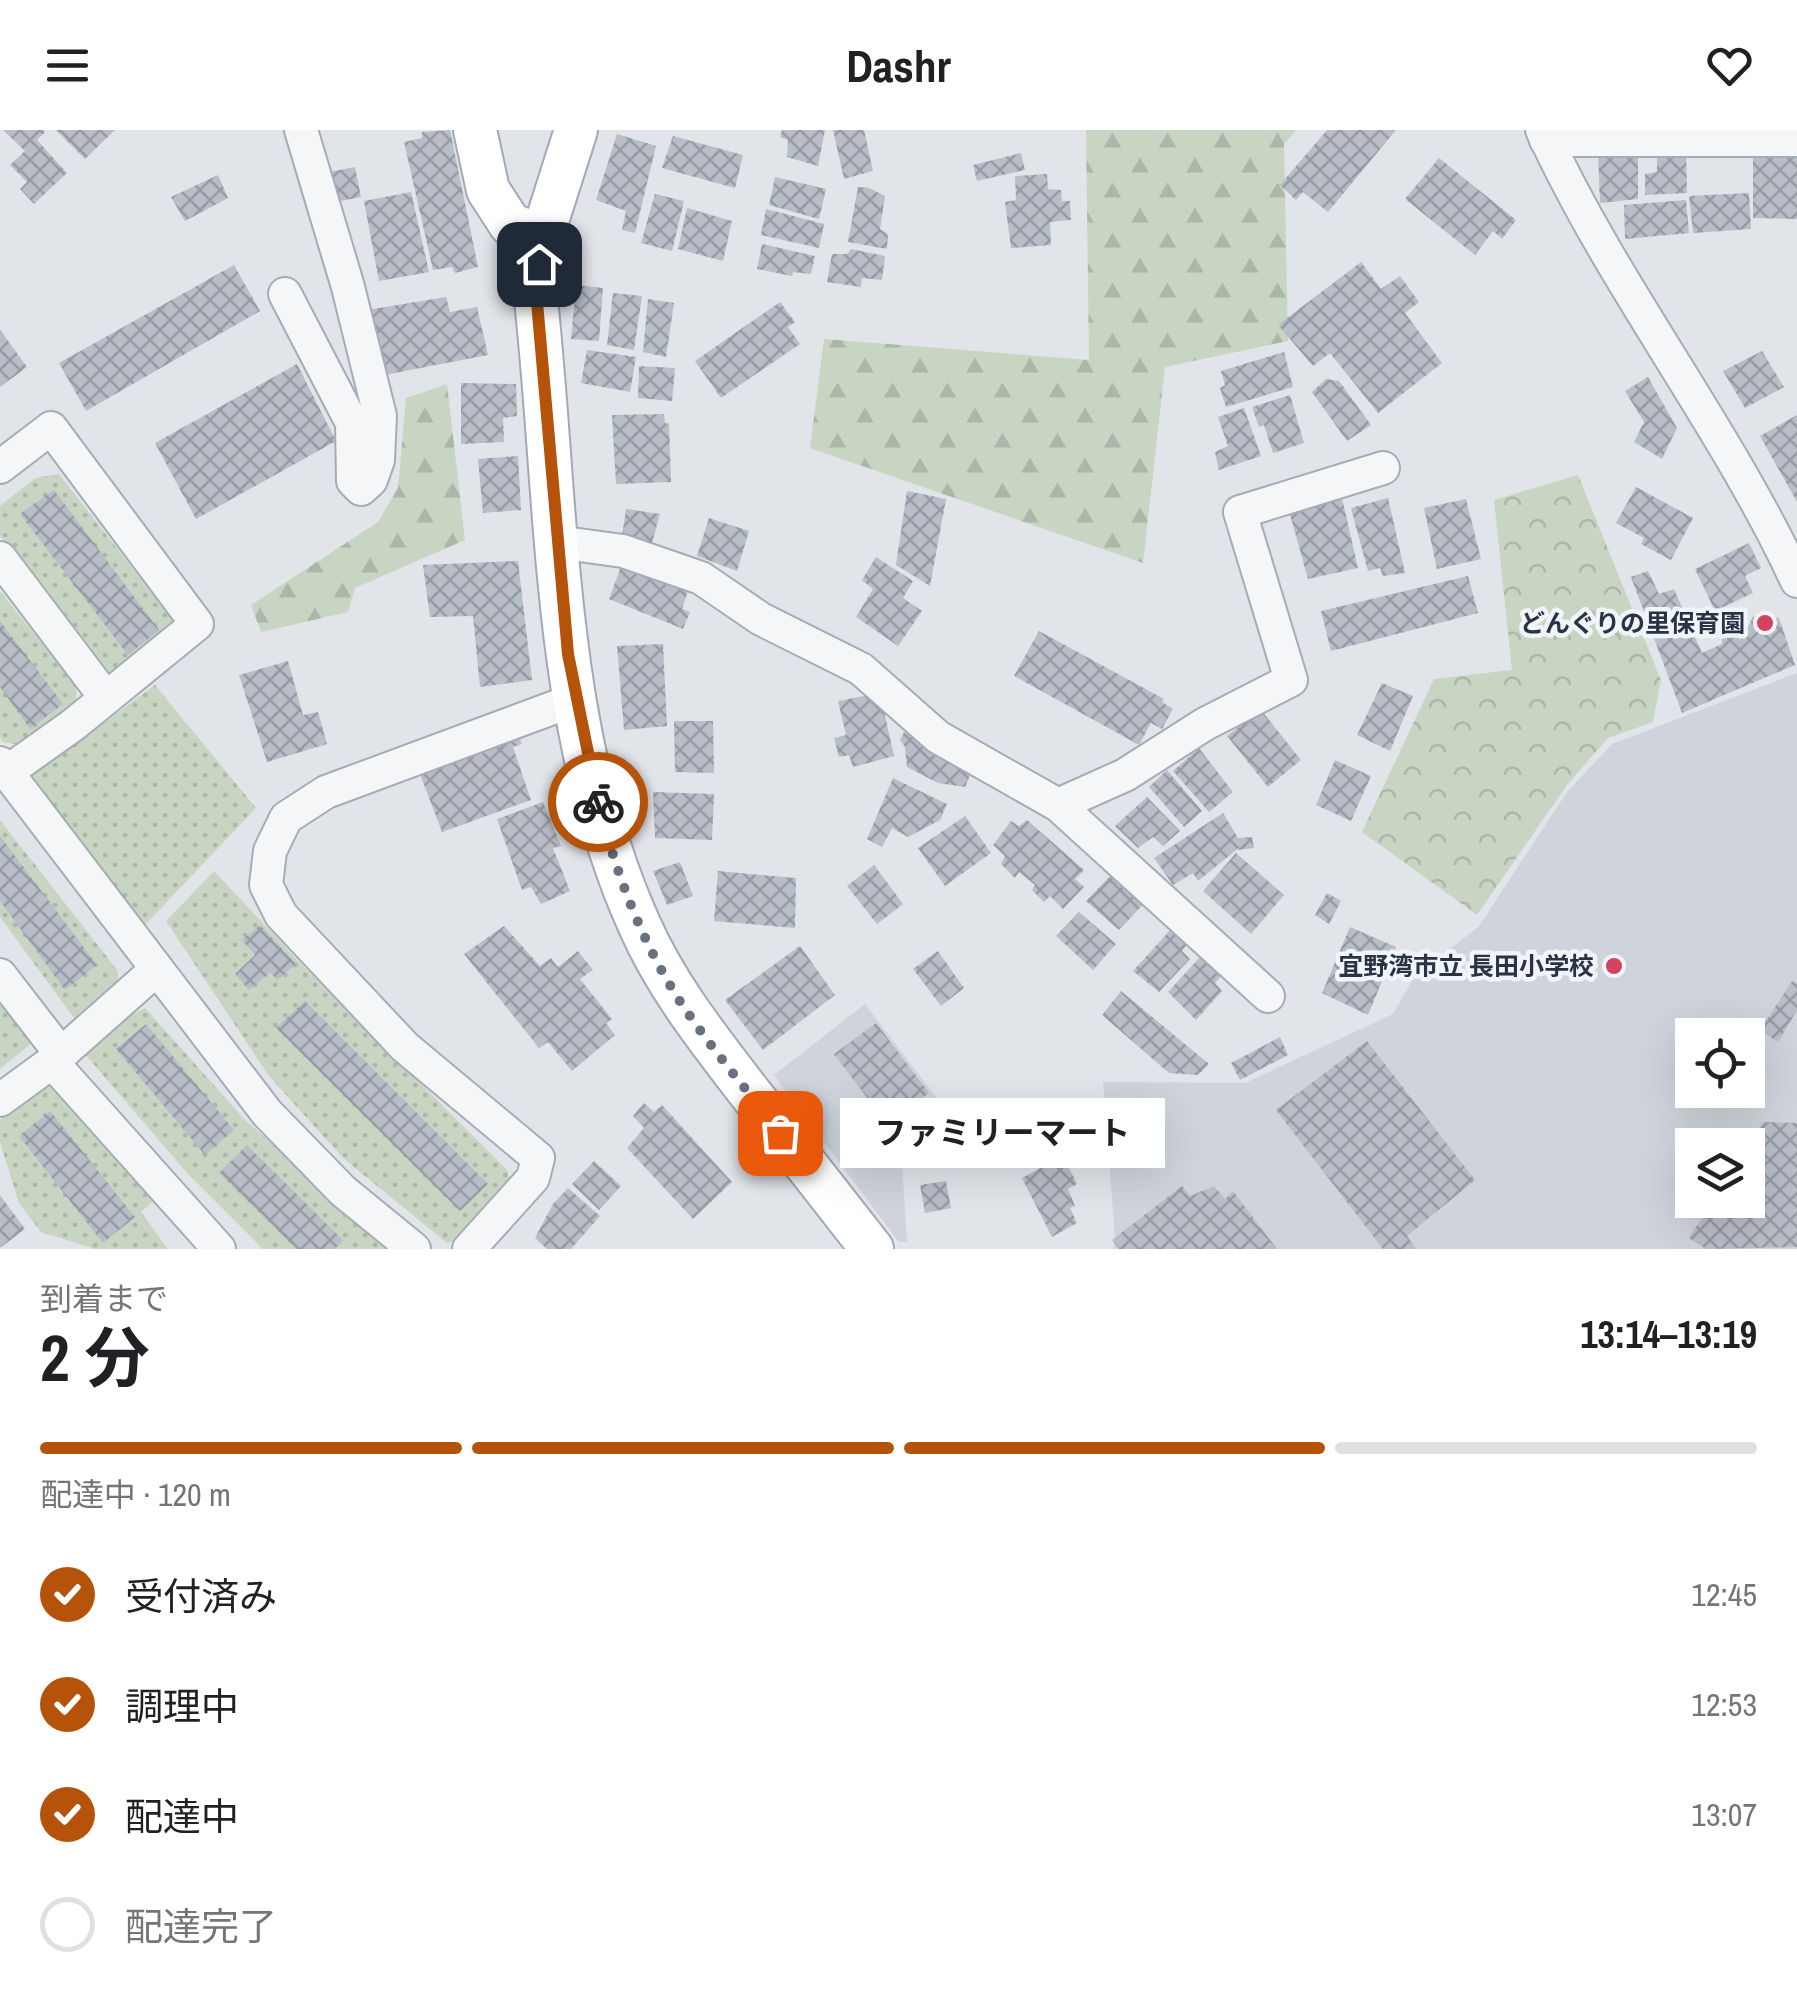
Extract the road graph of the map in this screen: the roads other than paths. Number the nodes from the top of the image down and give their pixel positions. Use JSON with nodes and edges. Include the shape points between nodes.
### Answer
{"nodes":[{"id":1,"x":301,"y":130,"type":"edge"},
{"id":2,"x":476,"y":130,"type":"edge"},
{"id":3,"x":576,"y":130,"type":"edge"},
{"id":4,"x":1544,"y":135,"type":"edge"},
{"id":5,"x":1797,"y":140,"type":"edge"},
{"id":6,"x":542,"y":237,"type":"junction"},
{"id":7,"x":285,"y":294,"type":"dead end"},
{"id":8,"x":0,"y":467,"type":"edge"},
{"id":9,"x":1383,"y":468,"type":"dead end"},
{"id":10,"x":557,"y":542,"type":"junction"},
{"id":11,"x":0,"y":558,"type":"edge"},
{"id":12,"x":1797,"y":581,"type":"edge"},
{"id":13,"x":106,"y":698,"type":"junction"},
{"id":14,"x":574,"y":700,"type":"junction"},
{"id":15,"x":4,"y":768,"type":"edge"},
{"id":16,"x":1058,"y":805,"type":"junction"},
{"id":17,"x":157,"y":969,"type":"junction"},
{"id":18,"x":0,"y":976,"type":"edge"},
{"id":19,"x":1268,"y":996,"type":"dead end"},
{"id":20,"x":56,"y":1058,"type":"junction"},
{"id":21,"x":0,"y":1100,"type":"edge"},
{"id":22,"x":220,"y":1249,"type":"edge"},
{"id":23,"x":414,"y":1249,"type":"edge"},
{"id":24,"x":469,"y":1249,"type":"edge"},
{"id":25,"x":872,"y":1249,"type":"edge"}],
"edges":[{"from":1,"to":7,"type":"street","via":[[380,416],[378,460],[361,489],[353,481],[352,422]]},
{"from":2,"to":6,"type":"main road","via":[[488,190],[510,224]]},
{"from":3,"to":6,"type":"main road"},
{"from":4,"to":5,"type":"street"},
{"from":4,"to":12,"type":"street"},
{"from":6,"to":10,"type":"main road","via":[[536,291]]},
{"from":8,"to":13,"type":"street","via":[[51,428],[197,624]]},
{"from":9,"to":16,"type":"street","via":[[1240,512],[1291,680],[1124,776]]},
{"from":10,"to":14,"type":"main road"},
{"from":10,"to":16,"type":"street","via":[[623,551],[701,578],[761,619],[860,669],[938,737]]},
{"from":11,"to":13,"type":"street"},
{"from":13,"to":15,"type":"street"},
{"from":14,"to":24,"type":"street","via":[[326,792],[286,818],[270,851],[266,885],[281,915],[405,1046],[538,1158],[533,1178]]},
{"from":14,"to":25,"type":"main road","via":[[612,860],[640,927],[681,1002]]},
{"from":15,"to":17,"type":"street"},
{"from":16,"to":19,"type":"street"},
{"from":17,"to":20,"type":"street"},
{"from":17,"to":23,"type":"street","via":[[267,1113],[342,1191]]},
{"from":18,"to":20,"type":"street"},
{"from":20,"to":21,"type":"street"},
{"from":20,"to":22,"type":"street"}]}
